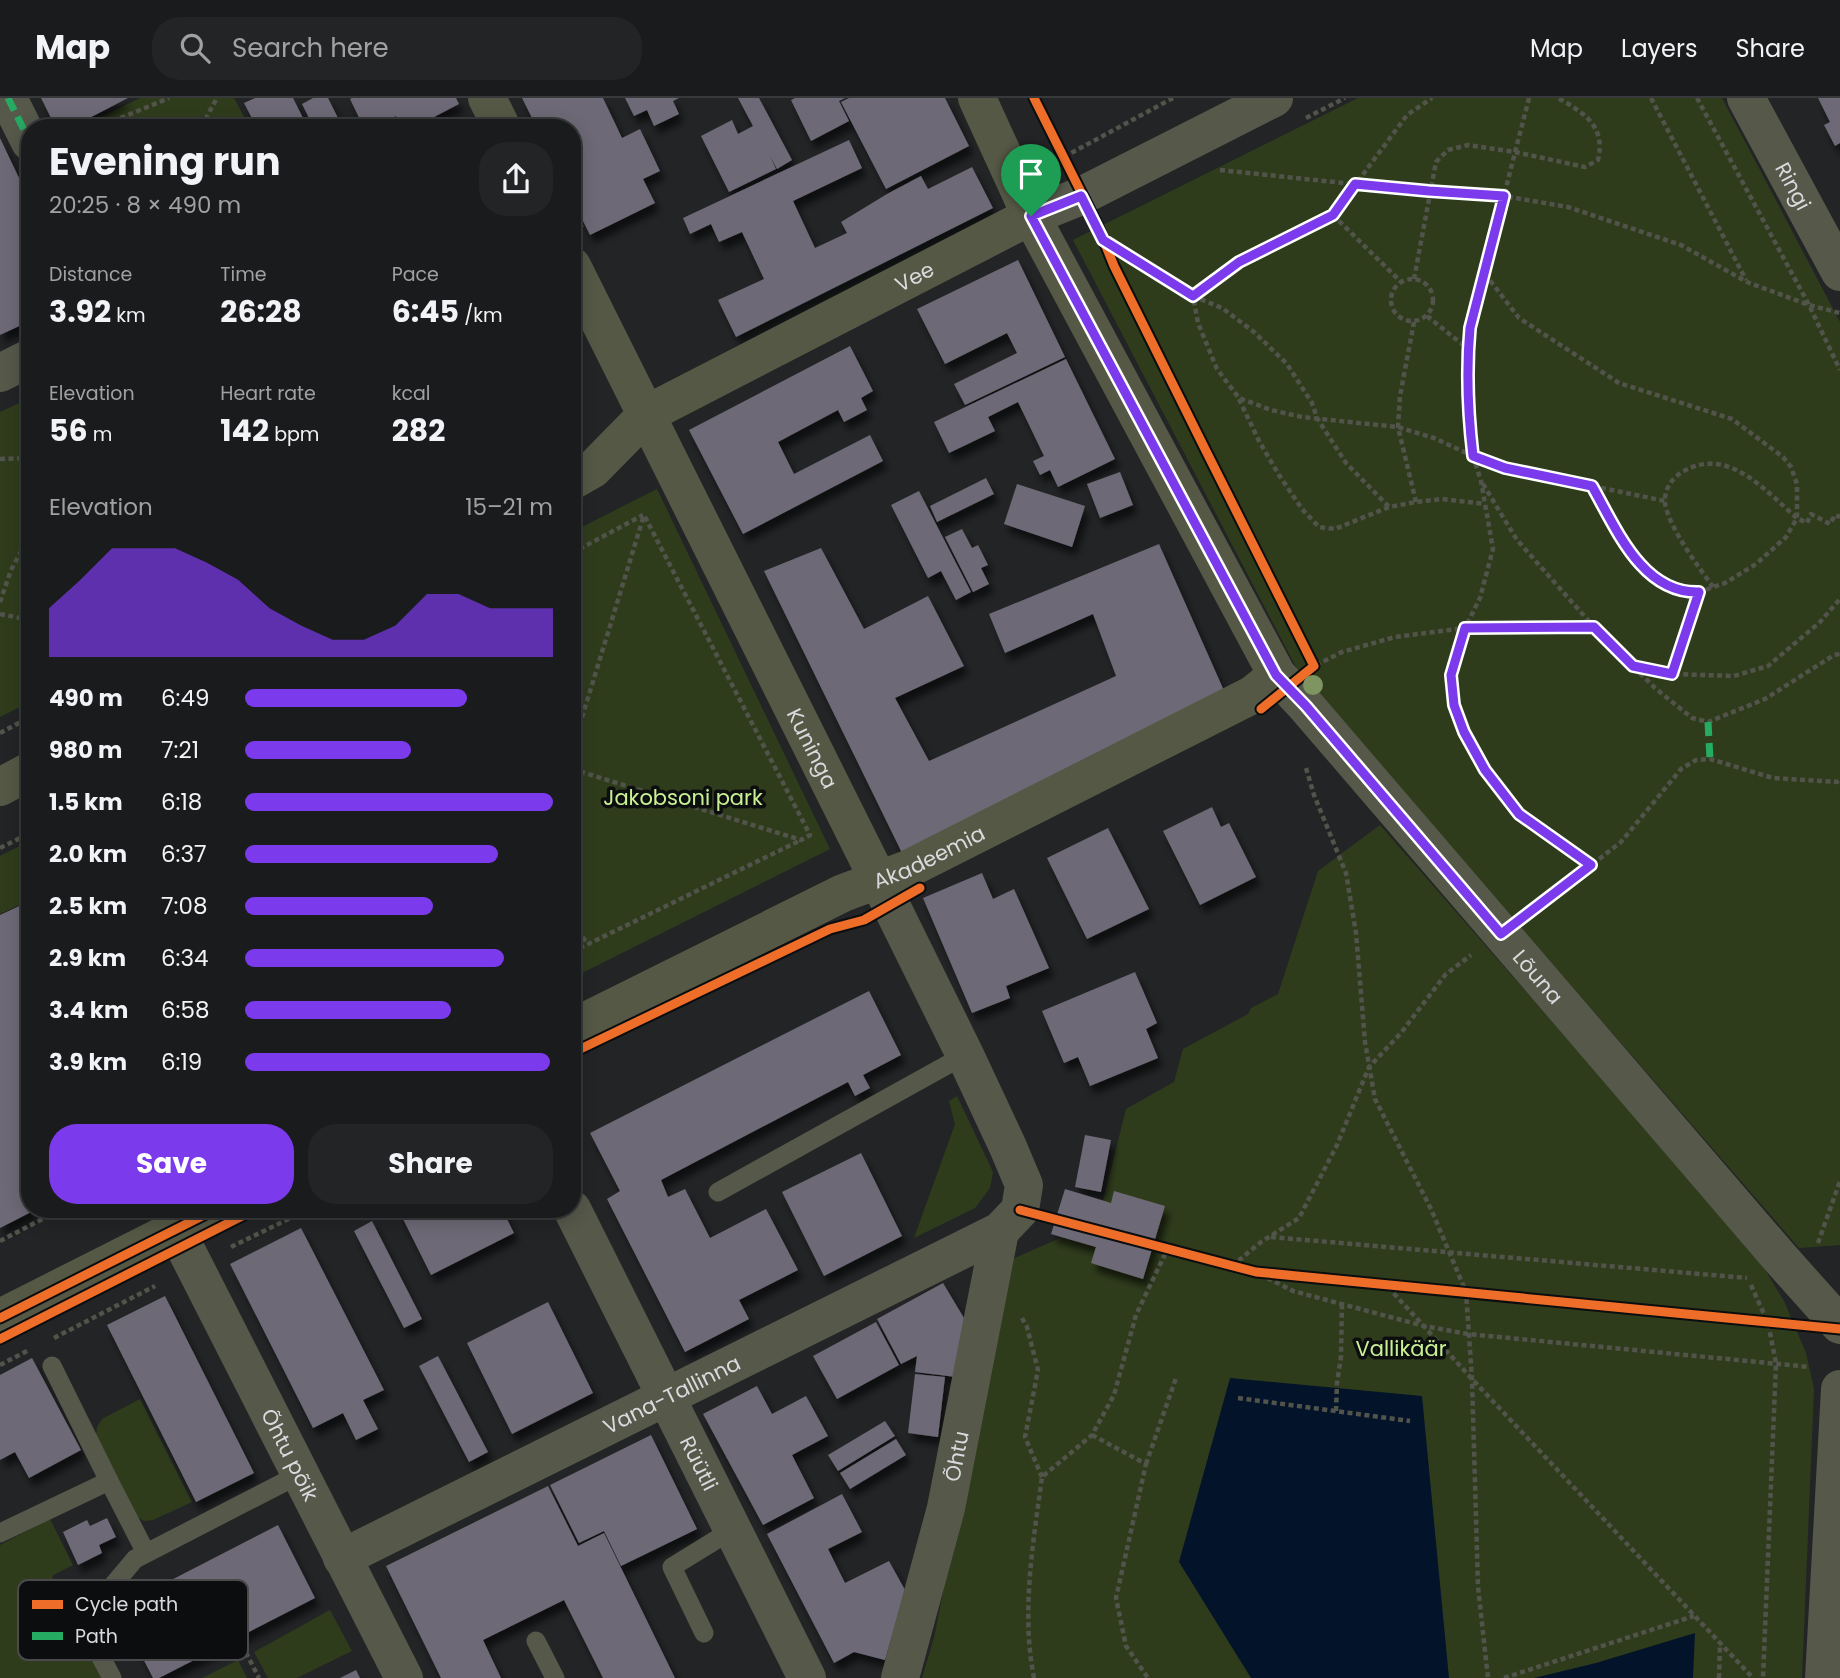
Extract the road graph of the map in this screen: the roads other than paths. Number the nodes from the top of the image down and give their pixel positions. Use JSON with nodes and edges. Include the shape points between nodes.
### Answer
{"nodes":[{"id":1,"x":8,"y":98,"type":"edge"},
{"id":2,"x":487,"y":98,"type":"edge"},
{"id":3,"x":976,"y":98,"type":"edge"},
{"id":4,"x":1275,"y":98,"type":"edge"},
{"id":5,"x":1746,"y":98,"type":"edge"},
{"id":6,"x":498,"y":119,"type":"edge"},
{"id":7,"x":21,"y":124,"type":"edge"},
{"id":8,"x":1031,"y":216,"type":"junction"},
{"id":9,"x":1840,"y":272,"type":"edge"},
{"id":10,"x":581,"y":284,"type":"edge"},
{"id":11,"x":21,"y":362,"type":"edge"},
{"id":12,"x":0,"y":373,"type":"edge"},
{"id":13,"x":647,"y":414,"type":"junction"},
{"id":14,"x":581,"y":476,"type":"edge"},
{"id":15,"x":1292,"y":676,"type":"junction"},
{"id":16,"x":21,"y":776,"type":"edge"},
{"id":17,"x":0,"y":786,"type":"edge"},
{"id":18,"x":878,"y":879,"type":"junction"},
{"id":19,"x":581,"y":1024,"type":"edge"},
{"id":20,"x":965,"y":1055,"type":"junction"},
{"id":21,"x":718,"y":1192,"type":"dead end"},
{"id":22,"x":199,"y":1218,"type":"edge"},
{"id":23,"x":576,"y":1218,"type":"edge"},
{"id":24,"x":176,"y":1230,"type":"junction"},
{"id":25,"x":1000,"y":1231,"type":"junction"},
{"id":26,"x":0,"y":1318,"type":"edge"},
{"id":27,"x":1840,"y":1325,"type":"edge"},
{"id":28,"x":52,"y":1366,"type":"dead end"},
{"id":29,"x":1840,"y":1389,"type":"edge"},
{"id":30,"x":666,"y":1397,"type":"junction"},
{"id":31,"x":300,"y":1474,"type":"junction"},
{"id":32,"x":109,"y":1481,"type":"junction"},
{"id":33,"x":732,"y":1530,"type":"junction"},
{"id":34,"x":0,"y":1533,"type":"edge"},
{"id":35,"x":146,"y":1553,"type":"junction"},
{"id":36,"x":342,"y":1558,"type":"junction"},
{"id":37,"x":117,"y":1580,"type":"edge"},
{"id":38,"x":704,"y":1633,"type":"dead end"},
{"id":39,"x":536,"y":1641,"type":"dead end"},
{"id":40,"x":102,"y":1660,"type":"edge"},
{"id":41,"x":112,"y":1678,"type":"edge"},
{"id":42,"x":404,"y":1678,"type":"edge"},
{"id":43,"x":555,"y":1678,"type":"edge"},
{"id":44,"x":807,"y":1678,"type":"edge"},
{"id":45,"x":900,"y":1678,"type":"edge"},
{"id":46,"x":1824,"y":1678,"type":"edge"}],
"edges":[{"from":1,"to":7,"type":"street"},
{"from":2,"to":6,"type":"street"},
{"from":3,"to":8,"type":"street","name":"Lõuna"},
{"from":4,"to":8,"type":"street","name":"Vee","via":[[1081,196]]},
{"from":5,"to":9,"type":"street","name":"Ringi"},
{"from":8,"to":13,"type":"street","name":"Vee"},
{"from":8,"to":15,"type":"street","name":"Lõuna"},
{"from":10,"to":13,"type":"street","name":"Kuninga"},
{"from":11,"to":12,"type":"street"},
{"from":13,"to":14,"type":"street","name":"Vee","via":[[593,470]]},
{"from":13,"to":18,"type":"street","name":"Kuninga"},
{"from":15,"to":18,"type":"street","name":"Akadeemia","via":[[908,869]]},
{"from":15,"to":27,"type":"street","name":"Lõuna","via":[[1306,706]]},
{"from":16,"to":17,"type":"street"},
{"from":18,"to":19,"type":"street","name":"Akadeemia"},
{"from":18,"to":20,"type":"street","name":"Kuninga"},
{"from":20,"to":21,"type":"lane"},
{"from":20,"to":25,"type":"street","name":"Kuninga","via":[[1024,1185],[1020,1210]]},
{"from":22,"to":24,"type":"street"},
{"from":23,"to":30,"type":"street","name":"Rüütli"},
{"from":24,"to":26,"type":"street"},
{"from":24,"to":31,"type":"street","name":"Õhtu põik"},
{"from":25,"to":30,"type":"street","name":"Vana-Tallinna"},
{"from":25,"to":45,"type":"street","name":"Õhtu","via":[[946,1508]]},
{"from":28,"to":32,"type":"lane"},
{"from":29,"to":46,"type":"street"},
{"from":30,"to":33,"type":"street","name":"Rüütli"},
{"from":30,"to":36,"type":"street","name":"Vana-Tallinna"},
{"from":31,"to":35,"type":"lane"},
{"from":31,"to":36,"type":"street","name":"Õhtu põik"},
{"from":32,"to":34,"type":"lane"},
{"from":32,"to":35,"type":"lane"},
{"from":33,"to":38,"type":"lane","via":[[672,1567]]},
{"from":33,"to":44,"type":"street","name":"Rüütli"},
{"from":35,"to":37,"type":"lane"},
{"from":36,"to":42,"type":"street","name":"Õhtu põik"},
{"from":39,"to":43,"type":"lane"},
{"from":40,"to":41,"type":"lane"}]}
